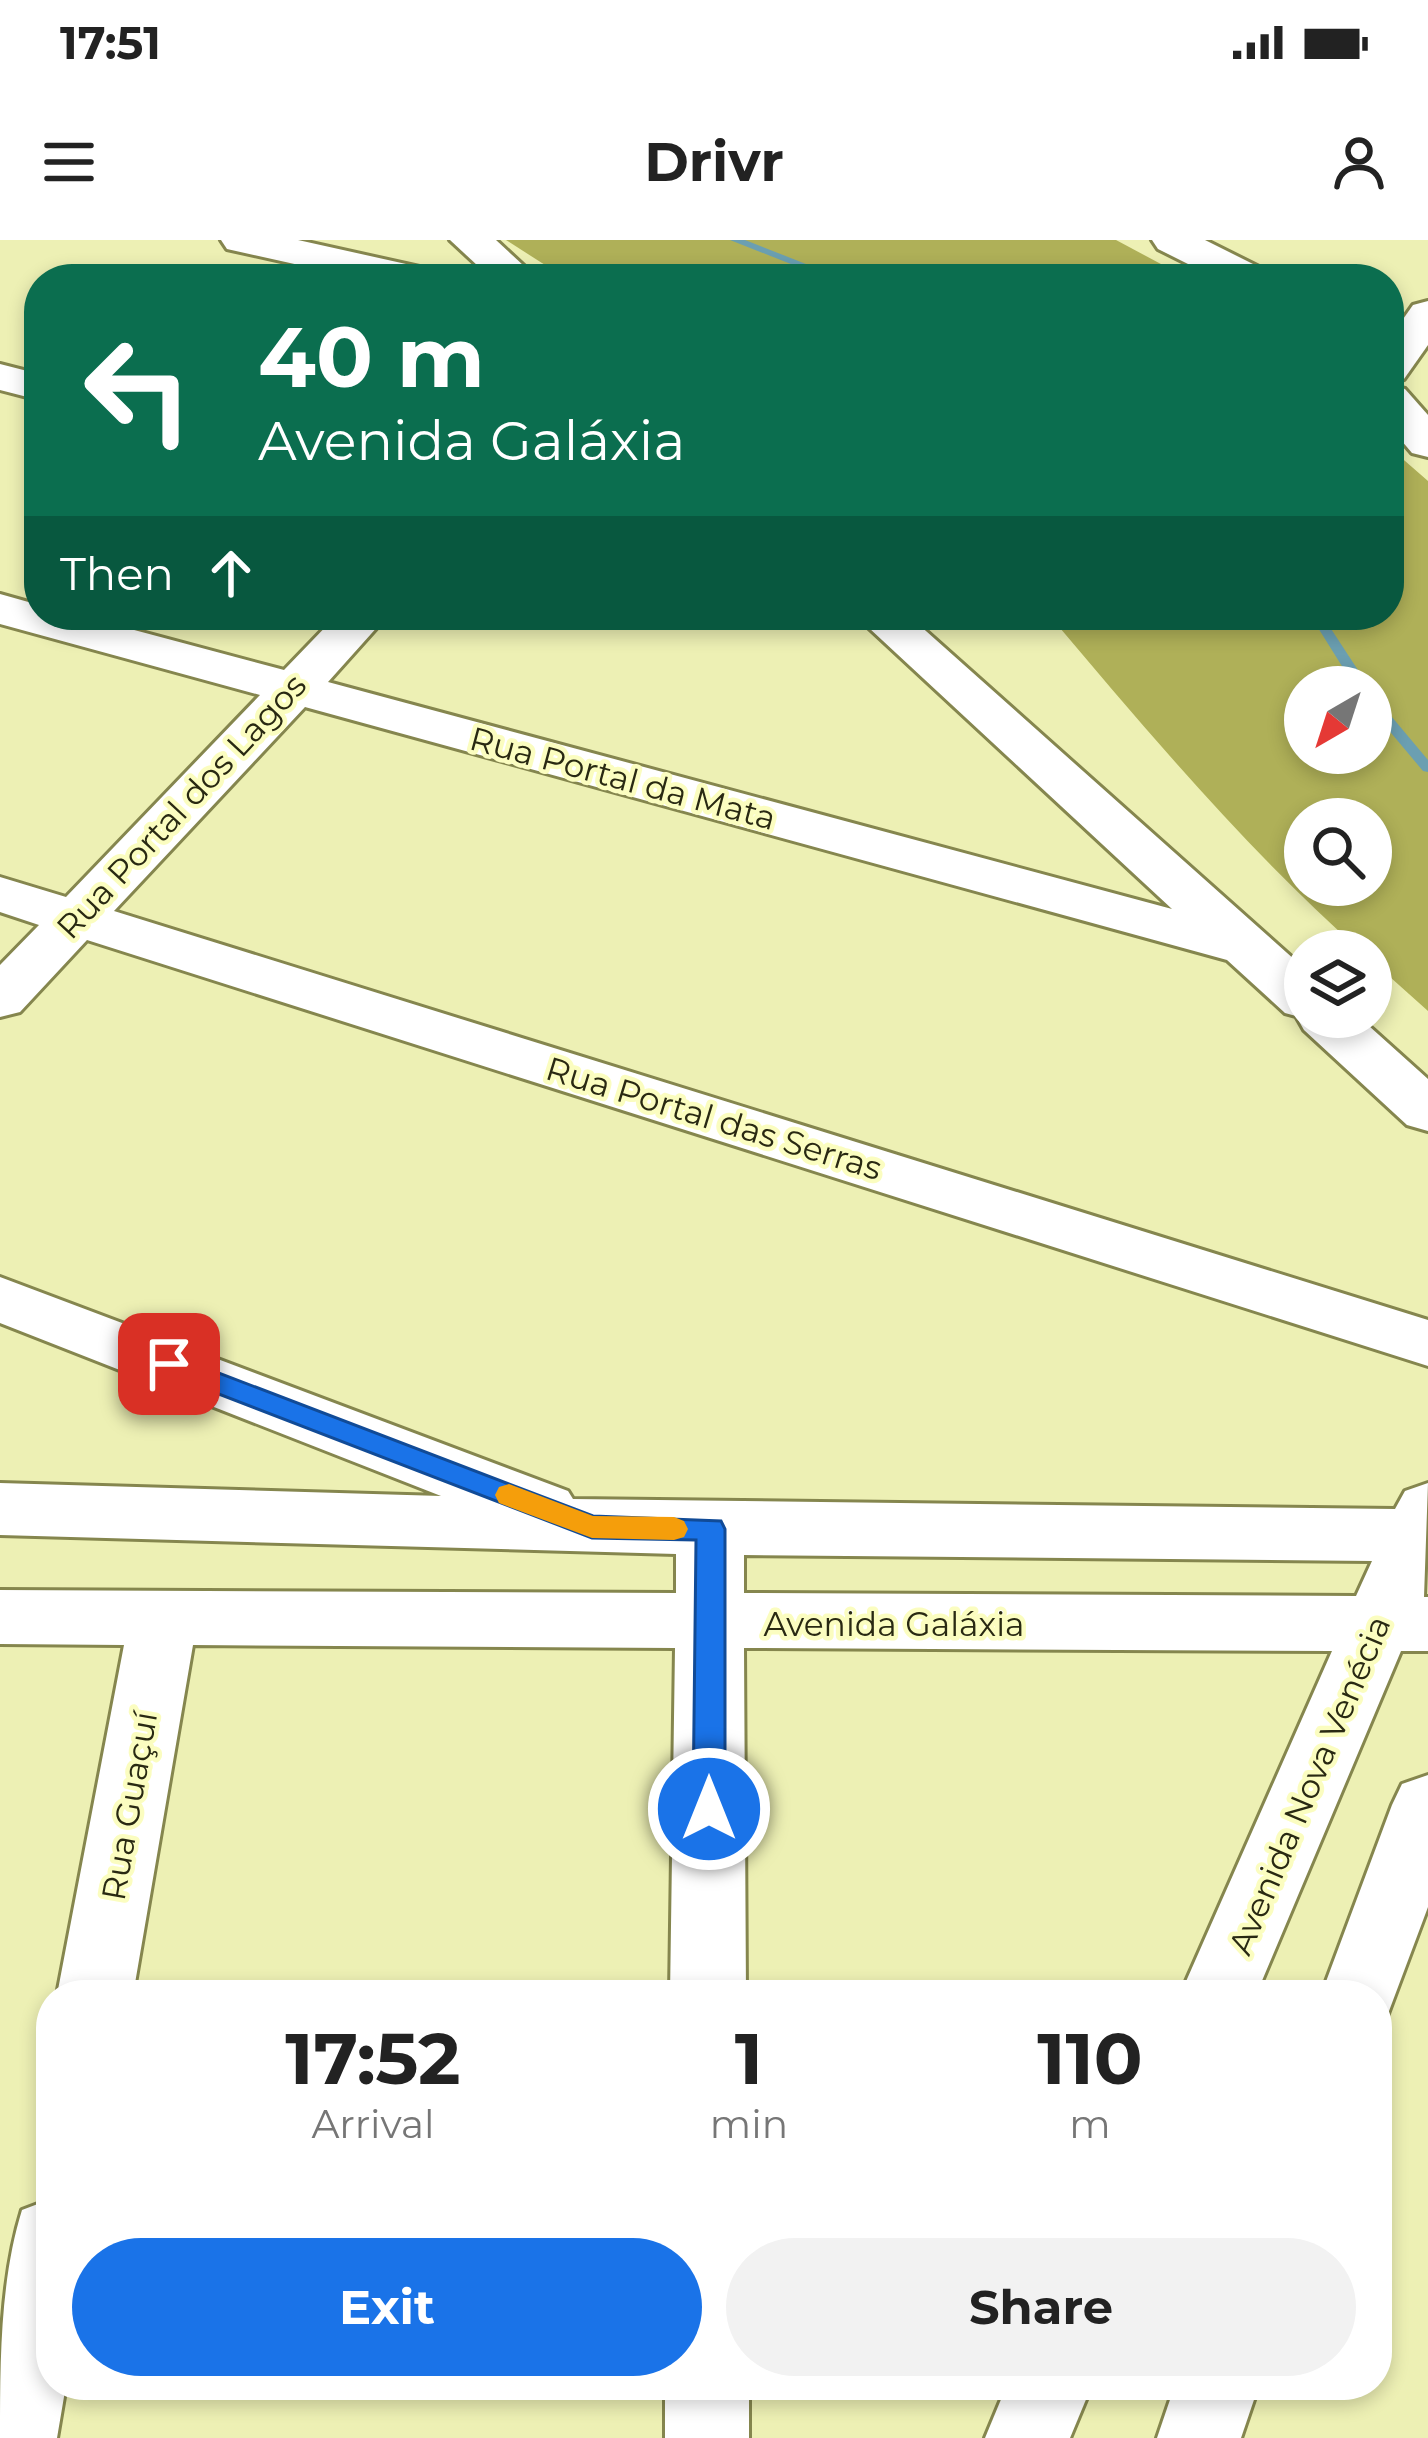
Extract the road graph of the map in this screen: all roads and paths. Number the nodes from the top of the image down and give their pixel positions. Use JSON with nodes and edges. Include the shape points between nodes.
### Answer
{"nodes":[{"id":1,"x":242,"y":240,"type":"edge"},
{"id":2,"x":471,"y":240,"type":"edge"},
{"id":3,"x":1176,"y":240,"type":"edge"},
{"id":4,"x":350,"y":264,"type":"edge"},
{"id":5,"x":499,"y":264,"type":"edge"},
{"id":6,"x":1222,"y":264,"type":"edge"},
{"id":7,"x":1428,"y":314,"type":"edge"},
{"id":8,"x":1404,"y":348,"type":"edge"},
{"id":9,"x":1404,"y":415,"type":"edge"},
{"id":10,"x":1428,"y":443,"type":"edge"},
{"id":11,"x":77,"y":630,"type":"edge"},
{"id":12,"x":349,"y":630,"type":"edge"},
{"id":13,"x":896,"y":630,"type":"edge"},
{"id":14,"x":290,"y":688,"type":"junction"},
{"id":15,"x":0,"y":894,"type":"edge"},
{"id":16,"x":75,"y":916,"type":"junction"},
{"id":17,"x":1246,"y":947,"type":"junction"},
{"id":18,"x":1284,"y":981,"type":"edge"},
{"id":19,"x":0,"y":999,"type":"edge"},
{"id":20,"x":1347,"y":1038,"type":"edge"},
{"id":21,"x":1428,"y":1111,"type":"edge"},
{"id":22,"x":0,"y":1299,"type":"edge"},
{"id":23,"x":1428,"y":1343,"type":"edge"},
{"id":24,"x":0,"y":1510,"type":"edge"},
{"id":25,"x":592,"y":1527,"type":"junction"},
{"id":26,"x":1424,"y":1527,"type":"edge"},
{"id":27,"x":710,"y":1529,"type":"junction"},
{"id":28,"x":164,"y":1616,"type":"junction"},
{"id":29,"x":0,"y":1617,"type":"edge"},
{"id":30,"x":710,"y":1624,"type":"junction"},
{"id":31,"x":1403,"y":1625,"type":"edge"},
{"id":32,"x":1428,"y":1805,"type":"edge"},
{"id":33,"x":98,"y":1980,"type":"edge"},
{"id":34,"x":708,"y":1980,"type":"edge"},
{"id":35,"x":1226,"y":1980,"type":"edge"},
{"id":36,"x":1364,"y":1980,"type":"edge"},
{"id":37,"x":36,"y":2321,"type":"edge"},
{"id":38,"x":707,"y":2400,"type":"edge"},
{"id":39,"x":1043,"y":2400,"type":"edge"},
{"id":40,"x":1212,"y":2400,"type":"edge"},
{"id":41,"x":15,"y":2438,"type":"edge"},
{"id":42,"x":707,"y":2438,"type":"edge"},
{"id":43,"x":1027,"y":2438,"type":"edge"},
{"id":44,"x":1198,"y":2438,"type":"edge"}],
"edges":[{"from":1,"to":4,"type":"street"},
{"from":2,"to":5,"type":"street"},
{"from":3,"to":6,"type":"street"},
{"from":7,"to":8,"type":"street"},
{"from":9,"to":10,"type":"street"},
{"from":11,"to":14,"type":"street","name":"Rua Portal da Mata"},
{"from":12,"to":14,"type":"street","name":"Rua Portal dos Lagos"},
{"from":13,"to":17,"type":"street"},
{"from":14,"to":16,"type":"street","name":"Rua Portal dos Lagos"},
{"from":14,"to":17,"type":"street","name":"Rua Portal da Mata"},
{"from":15,"to":16,"type":"street","name":"Rua Portal das Serras"},
{"from":16,"to":19,"type":"street","name":"Rua Portal dos Lagos"},
{"from":16,"to":23,"type":"street","name":"Rua Portal das Serras"},
{"from":17,"to":18,"type":"street"},
{"from":20,"to":21,"type":"street"},
{"from":22,"to":25,"type":"street"},
{"from":24,"to":25,"type":"street"},
{"from":25,"to":27,"type":"street"},
{"from":26,"to":27,"type":"street"},
{"from":26,"to":31,"type":"street","name":"Avenida Nova Venécia"},
{"from":27,"to":30,"type":"street"},
{"from":28,"to":29,"type":"street","name":"Avenida Galáxia"},
{"from":28,"to":30,"type":"street","name":"Avenida Galáxia"},
{"from":28,"to":33,"type":"street","name":"Rua Guaçuí"},
{"from":30,"to":31,"type":"street","name":"Avenida Galáxia"},
{"from":30,"to":34,"type":"street"},
{"from":31,"to":35,"type":"street","name":"Avenida Nova Venécia"},
{"from":32,"to":36,"type":"street"},
{"from":37,"to":41,"type":"street"},
{"from":38,"to":42,"type":"street"},
{"from":39,"to":43,"type":"street"},
{"from":40,"to":44,"type":"street"}]}
